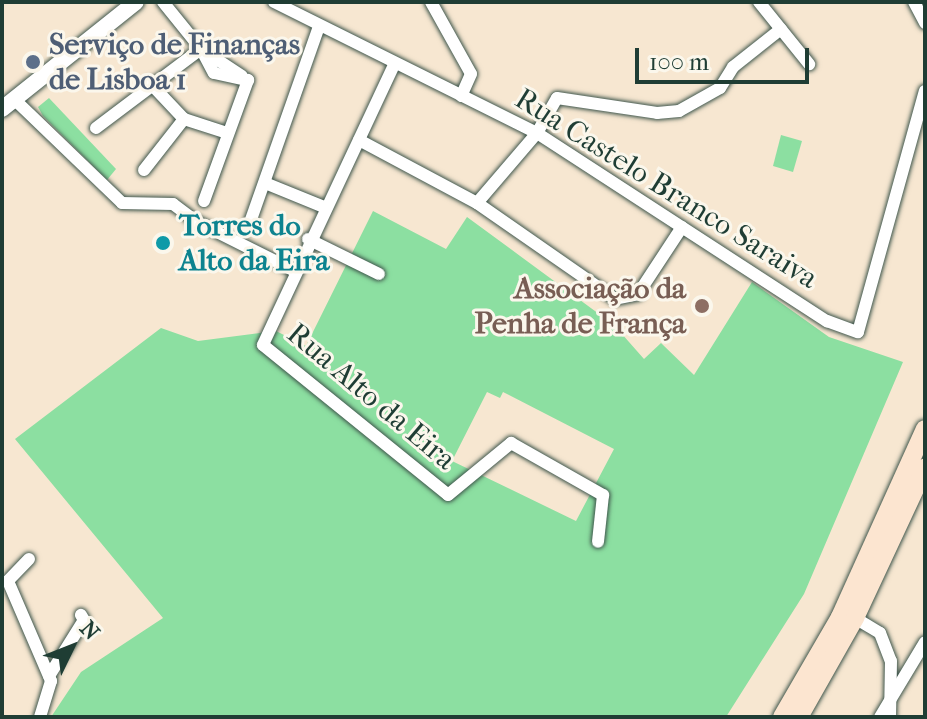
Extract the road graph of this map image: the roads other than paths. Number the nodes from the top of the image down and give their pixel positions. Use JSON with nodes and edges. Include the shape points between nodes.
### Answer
{"nodes":[{"id":1,"x":136,"y":2,"type":"edge"},
{"id":2,"x":163,"y":2,"type":"edge"},
{"id":3,"x":274,"y":2,"type":"edge"},
{"id":4,"x":431,"y":2,"type":"edge"},
{"id":5,"x":759,"y":2,"type":"edge"},
{"id":6,"x":914,"y":2,"type":"edge"},
{"id":7,"x":925,"y":23,"type":"edge"},
{"id":8,"x":319,"y":26,"type":"junction"},
{"id":9,"x":781,"y":29,"type":"junction"},
{"id":10,"x":201,"y":49,"type":"junction"},
{"id":11,"x":809,"y":64,"type":"dead end"},
{"id":12,"x":394,"y":65,"type":"junction"},
{"id":13,"x":150,"y":83,"type":"junction"},
{"id":14,"x":925,"y":91,"type":"edge"},
{"id":15,"x":461,"y":96,"type":"junction"},
{"id":16,"x":8,"y":104,"type":"edge"},
{"id":17,"x":184,"y":119,"type":"junction"},
{"id":18,"x":96,"y":128,"type":"dead end"},
{"id":19,"x":227,"y":133,"type":"junction"},
{"id":20,"x":537,"y":133,"type":"junction"},
{"id":21,"x":359,"y":140,"type":"junction"},
{"id":22,"x":144,"y":170,"type":"dead end"},
{"id":23,"x":265,"y":183,"type":"junction"},
{"id":24,"x":204,"y":201,"type":"dead end"},
{"id":25,"x":477,"y":203,"type":"junction"},
{"id":26,"x":324,"y":207,"type":"junction"},
{"id":27,"x":682,"y":227,"type":"junction"},
{"id":28,"x":248,"y":228,"type":"dead end"},
{"id":29,"x":308,"y":239,"type":"junction"},
{"id":30,"x":293,"y":270,"type":"junction"},
{"id":31,"x":379,"y":274,"type":"dead end"},
{"id":32,"x":925,"y":429,"type":"edge"},
{"id":33,"x":925,"y":468,"type":"edge"},
{"id":34,"x":598,"y":542,"type":"dead end"},
{"id":35,"x":29,"y":559,"type":"dead end"},
{"id":36,"x":81,"y":615,"type":"dead end"},
{"id":37,"x":855,"y":618,"type":"junction"},
{"id":38,"x":925,"y":642,"type":"edge"},
{"id":39,"x":49,"y":676,"type":"junction"},
{"id":40,"x":891,"y":700,"type":"junction"},
{"id":41,"x":40,"y":717,"type":"edge"},
{"id":42,"x":782,"y":717,"type":"edge"},
{"id":43,"x":799,"y":717,"type":"edge"},
{"id":44,"x":880,"y":717,"type":"edge"},
{"id":45,"x":890,"y":717,"type":"edge"}],
"edges":[{"from":1,"to":16,"type":"street"},
{"from":2,"to":10,"type":"street"},
{"from":3,"to":8,"type":"street","name":"Rua Castelo Branco Saraiva"},
{"from":4,"to":15,"type":"street","via":[[471,74]]},
{"from":5,"to":9,"type":"street"},
{"from":6,"to":7,"type":"street"},
{"from":8,"to":12,"type":"street","name":"Rua Castelo Branco Saraiva"},
{"from":8,"to":23,"type":"street"},
{"from":9,"to":11,"type":"street"},
{"from":9,"to":20,"type":"street","via":[[698,104],[657,113],[557,98]]},
{"from":10,"to":13,"type":"street"},
{"from":10,"to":19,"type":"street","via":[[248,80]]},
{"from":12,"to":15,"type":"street","name":"Rua Castelo Branco Saraiva"},
{"from":12,"to":21,"type":"street"},
{"from":13,"to":17,"type":"street"},
{"from":13,"to":18,"type":"street"},
{"from":14,"to":27,"type":"street","name":"Rua Castelo Branco Saraiva","via":[[858,332],[827,321]]},
{"from":15,"to":20,"type":"street","name":"Rua Castelo Branco Saraiva"},
{"from":16,"to":30,"type":"street","via":[[122,203],[173,204],[197,222]]},
{"from":17,"to":19,"type":"street"},
{"from":17,"to":22,"type":"street"},
{"from":19,"to":24,"type":"street"},
{"from":20,"to":25,"type":"street"},
{"from":20,"to":27,"type":"street","name":"Rua Castelo Branco Saraiva"},
{"from":21,"to":25,"type":"street"},
{"from":21,"to":26,"type":"street"},
{"from":23,"to":26,"type":"street"},
{"from":23,"to":28,"type":"street"},
{"from":25,"to":27,"type":"street","via":[[624,301],[638,294]]},
{"from":26,"to":29,"type":"street"},
{"from":29,"to":30,"type":"street"},
{"from":29,"to":31,"type":"street"},
{"from":30,"to":34,"type":"street","name":"Rua Alto da Eira","via":[[264,338],[266,350],[448,495],[511,443],[603,495]]},
{"from":32,"to":42,"type":"main road","via":[[840,617]]},
{"from":33,"to":37,"type":"main road"},
{"from":35,"to":39,"type":"street","via":[[8,581]]},
{"from":36,"to":39,"type":"street","via":[[84,620]]},
{"from":37,"to":40,"type":"street","via":[[880,633],[891,661]]},
{"from":37,"to":43,"type":"main road"},
{"from":38,"to":40,"type":"street"},
{"from":39,"to":41,"type":"street","via":[[50,694]]},
{"from":40,"to":44,"type":"street"},
{"from":40,"to":45,"type":"street"}]}
